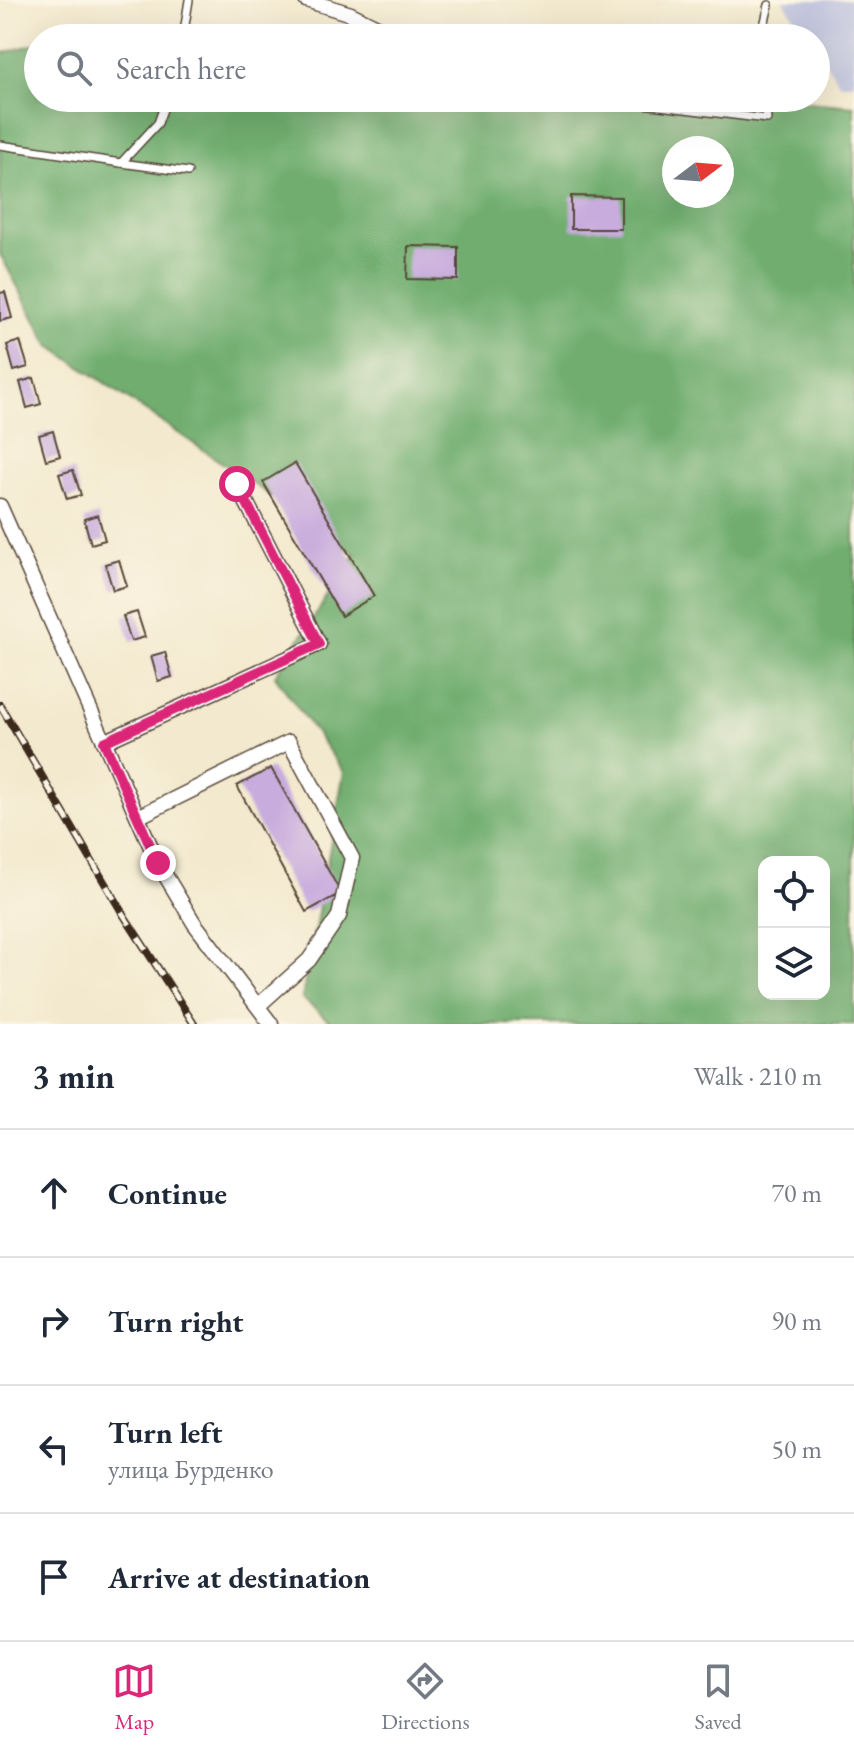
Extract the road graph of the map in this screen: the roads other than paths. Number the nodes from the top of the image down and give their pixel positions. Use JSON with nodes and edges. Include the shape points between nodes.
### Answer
{"nodes":[{"id":1,"x":189,"y":0,"type":"edge"},
{"id":2,"x":306,"y":0,"type":"edge"},
{"id":3,"x":769,"y":5,"type":"dead end"},
{"id":4,"x":185,"y":24,"type":"edge"},
{"id":5,"x":371,"y":24,"type":"edge"},
{"id":6,"x":764,"y":24,"type":"edge"},
{"id":7,"x":162,"y":112,"type":"edge"},
{"id":8,"x":709,"y":112,"type":"edge"},
{"id":9,"x":766,"y":112,"type":"edge"},
{"id":10,"x":0,"y":145,"type":"edge"},
{"id":11,"x":121,"y":163,"type":"junction"},
{"id":12,"x":188,"y":172,"type":"dead end"},
{"id":13,"x":237,"y":484,"type":"dead end"},
{"id":14,"x":0,"y":506,"type":"edge"},
{"id":15,"x":104,"y":742,"type":"junction"},
{"id":16,"x":138,"y":817,"type":"junction"},
{"id":17,"x":258,"y":1006,"type":"junction"},
{"id":18,"x":271,"y":1024,"type":"edge"}],
"edges":[{"from":1,"to":4,"type":"lane"},
{"from":2,"to":5,"type":"street"},
{"from":3,"to":6,"type":"lane"},
{"from":7,"to":11,"type":"lane"},
{"from":8,"to":9,"type":"lane","via":[[767,119]]},
{"from":10,"to":11,"type":"lane"},
{"from":11,"to":12,"type":"lane"},
{"from":13,"to":15,"type":"street","via":[[319,644]]},
{"from":14,"to":15,"type":"street"},
{"from":15,"to":16,"type":"street"},
{"from":16,"to":17,"type":"street","via":[[194,923]]},
{"from":16,"to":17,"type":"street","via":[[289,742],[352,858],[339,916],[309,960]]},
{"from":17,"to":18,"type":"street"}]}
